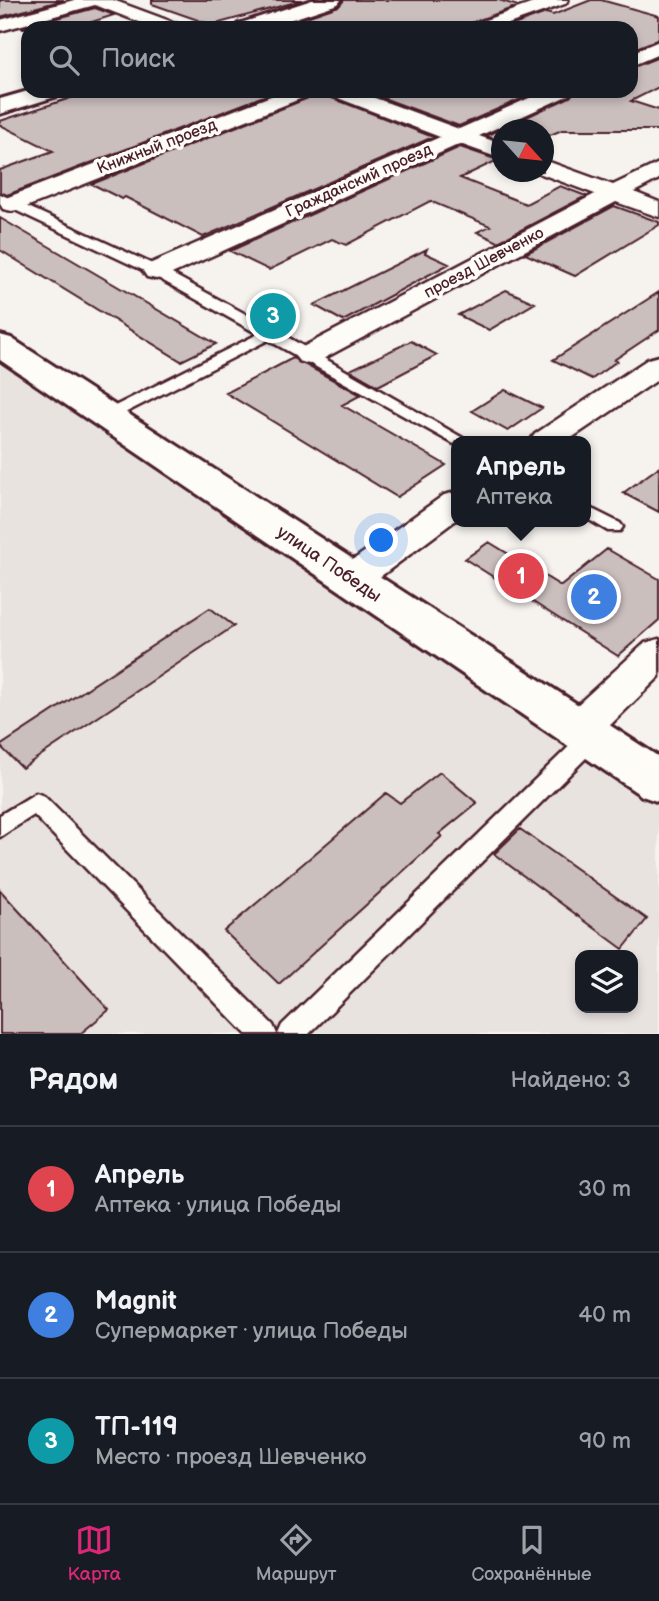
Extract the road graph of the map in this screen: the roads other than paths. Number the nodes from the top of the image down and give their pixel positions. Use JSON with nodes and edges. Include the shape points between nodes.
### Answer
{"nodes":[{"id":1,"x":96,"y":0,"type":"edge"},
{"id":2,"x":331,"y":0,"type":"edge"},
{"id":3,"x":559,"y":0,"type":"edge"},
{"id":4,"x":153,"y":21,"type":"edge"},
{"id":5,"x":267,"y":21,"type":"edge"},
{"id":6,"x":500,"y":21,"type":"edge"},
{"id":7,"x":0,"y":26,"type":"edge"},
{"id":8,"x":659,"y":47,"type":"edge"},
{"id":9,"x":638,"y":57,"type":"edge"},
{"id":10,"x":28,"y":98,"type":"edge"},
{"id":11,"x":284,"y":98,"type":"edge"},
{"id":12,"x":356,"y":98,"type":"edge"},
{"id":13,"x":546,"y":98,"type":"edge"},
{"id":14,"x":0,"y":107,"type":"edge"},
{"id":15,"x":462,"y":136,"type":"junction"},
{"id":16,"x":491,"y":148,"type":"edge"},
{"id":17,"x":659,"y":170,"type":"edge"},
{"id":18,"x":554,"y":171,"type":"edge"},
{"id":19,"x":615,"y":194,"type":"junction"},
{"id":20,"x":6,"y":201,"type":"edge"},
{"id":21,"x":659,"y":210,"type":"edge"},
{"id":22,"x":156,"y":271,"type":"junction"},
{"id":23,"x":270,"y":333,"type":"junction"},
{"id":24,"x":0,"y":345,"type":"edge"},
{"id":25,"x":309,"y":355,"type":"junction"},
{"id":26,"x":659,"y":365,"type":"edge"},
{"id":27,"x":107,"y":416,"type":"junction"},
{"id":28,"x":451,"y":436,"type":"edge"},
{"id":29,"x":552,"y":436,"type":"edge"},
{"id":30,"x":451,"y":507,"type":"edge"},
{"id":31,"x":591,"y":514,"type":"edge"},
{"id":32,"x":614,"y":527,"type":"dead end"},
{"id":33,"x":352,"y":579,"type":"junction"},
{"id":34,"x":659,"y":653,"type":"edge"},
{"id":35,"x":586,"y":734,"type":"junction"},
{"id":36,"x":659,"y":782,"type":"edge"},
{"id":37,"x":0,"y":827,"type":"edge"},
{"id":38,"x":264,"y":1034,"type":"edge"},
{"id":39,"x":291,"y":1034,"type":"edge"}],
"edges":[{"from":1,"to":4,"type":"street"},
{"from":1,"to":7,"type":"street"},
{"from":2,"to":5,"type":"main road"},
{"from":3,"to":6,"type":"street"},
{"from":8,"to":9,"type":"street"},
{"from":10,"to":14,"type":"main road"},
{"from":11,"to":20,"type":"street","name":"Книжный проезд"},
{"from":12,"to":15,"type":"street"},
{"from":13,"to":15,"type":"street","name":"Гражданский проезд"},
{"from":15,"to":16,"type":"street"},
{"from":15,"to":22,"type":"street","name":"Гражданский проезд"},
{"from":17,"to":19,"type":"street","name":"проезд Шевченко"},
{"from":18,"to":19,"type":"street"},
{"from":19,"to":21,"type":"street"},
{"from":19,"to":25,"type":"street","name":"проезд Шевченко"},
{"from":20,"to":22,"type":"lane"},
{"from":22,"to":23,"type":"lane"},
{"from":23,"to":25,"type":"lane"},
{"from":23,"to":27,"type":"lane"},
{"from":24,"to":27,"type":"main road","name":"улица Победы"},
{"from":25,"to":28,"type":"lane"},
{"from":26,"to":29,"type":"street"},
{"from":27,"to":33,"type":"main road","name":"улица Победы"},
{"from":30,"to":33,"type":"street"},
{"from":31,"to":32,"type":"lane"},
{"from":33,"to":35,"type":"main road","name":"улица Победы"},
{"from":34,"to":35,"type":"street"},
{"from":35,"to":36,"type":"main road","name":"улица Победы"},
{"from":35,"to":39,"type":"lane"},
{"from":37,"to":38,"type":"lane","via":[[36,802]]}]}
